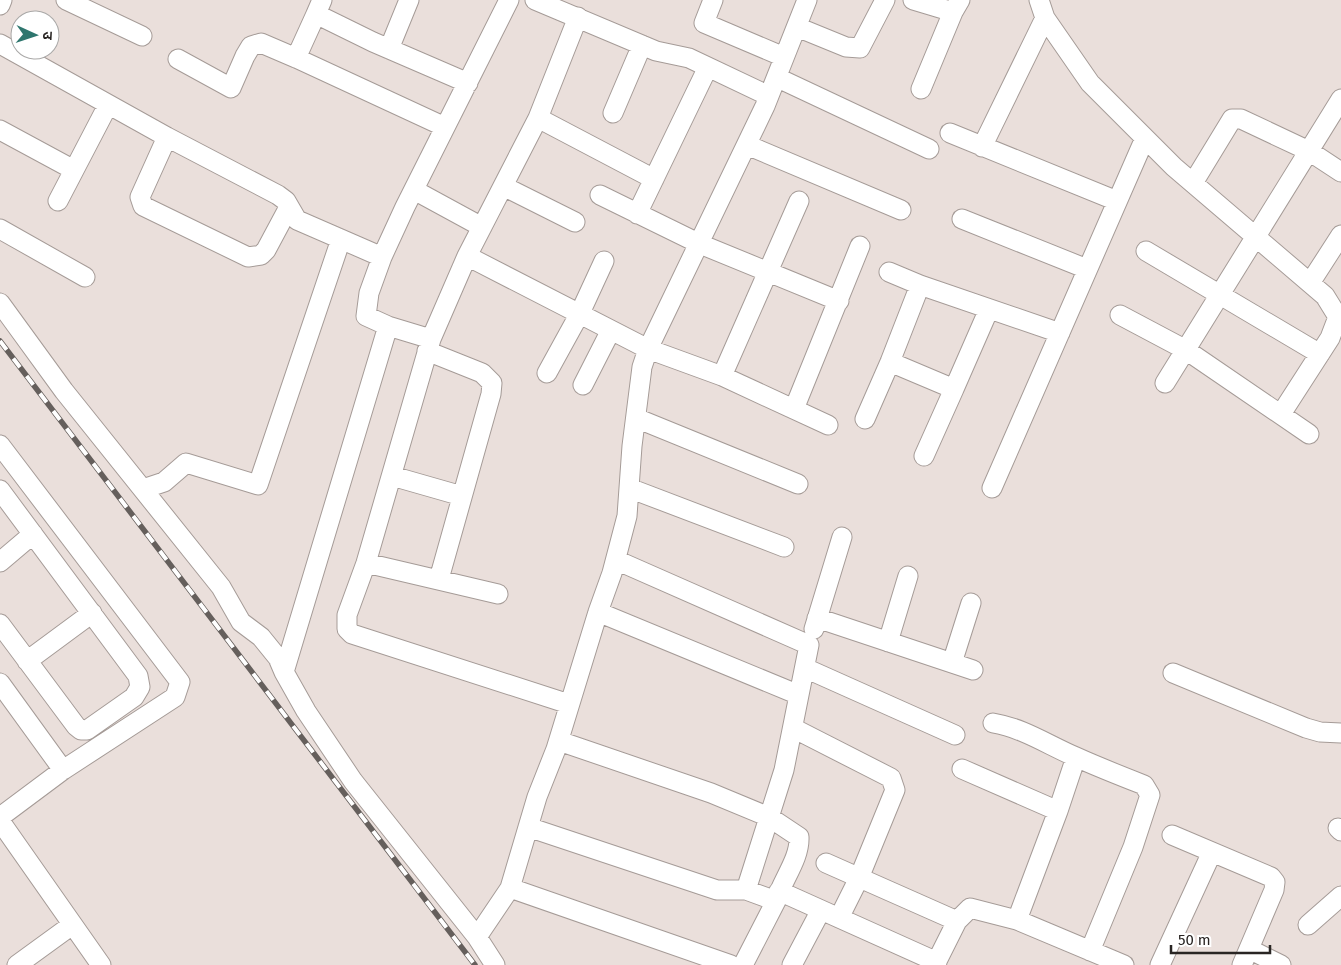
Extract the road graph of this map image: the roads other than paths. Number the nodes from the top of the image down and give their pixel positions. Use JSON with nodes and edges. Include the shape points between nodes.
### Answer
{"nodes":[{"id":1,"x":2,"y":0,"type":"edge"},
{"id":2,"x":409,"y":0,"type":"edge"},
{"id":3,"x":509,"y":0,"type":"edge"},
{"id":4,"x":535,"y":0,"type":"edge"},
{"id":5,"x":713,"y":0,"type":"edge"},
{"id":6,"x":807,"y":0,"type":"edge"},
{"id":7,"x":885,"y":0,"type":"edge"},
{"id":8,"x":913,"y":0,"type":"edge"},
{"id":9,"x":1039,"y":0,"type":"edge"},
{"id":10,"x":77,"y":2,"type":"edge"},
{"id":11,"x":0,"y":5,"type":"edge"},
{"id":12,"x":956,"y":6,"type":"edge"},
{"id":13,"x":319,"y":7,"type":"edge"},
{"id":14,"x":578,"y":17,"type":"junction"},
{"id":15,"x":1045,"y":18,"type":"junction"},
{"id":16,"x":797,"y":27,"type":"junction"},
{"id":17,"x":142,"y":36,"type":"dead end"},
{"id":18,"x":0,"y":44,"type":"edge"},
{"id":19,"x":642,"y":45,"type":"junction"},
{"id":20,"x":389,"y":49,"type":"junction"},
{"id":21,"x":784,"y":57,"type":"junction"},
{"id":22,"x":296,"y":58,"type":"junction"},
{"id":23,"x":178,"y":59,"type":"dead end"},
{"id":24,"x":708,"y":67,"type":"junction"},
{"id":25,"x":778,"y":78,"type":"junction"},
{"id":26,"x":468,"y":83,"type":"junction"},
{"id":27,"x":921,"y":89,"type":"dead end"},
{"id":28,"x":769,"y":96,"type":"junction"},
{"id":29,"x":1341,"y":99,"type":"edge"},
{"id":30,"x":108,"y":105,"type":"junction"},
{"id":31,"x":613,"y":114,"type":"dead end"},
{"id":32,"x":538,"y":118,"type":"junction"},
{"id":33,"x":445,"y":127,"type":"junction"},
{"id":34,"x":0,"y":130,"type":"edge"},
{"id":35,"x":950,"y":133,"type":"dead end"},
{"id":36,"x":167,"y":137,"type":"junction"},
{"id":37,"x":1145,"y":138,"type":"junction"},
{"id":38,"x":747,"y":145,"type":"junction"},
{"id":39,"x":982,"y":147,"type":"junction"},
{"id":40,"x":929,"y":149,"type":"dead end"},
{"id":41,"x":1309,"y":151,"type":"junction"},
{"id":42,"x":74,"y":170,"type":"junction"},
{"id":43,"x":1341,"y":172,"type":"edge"},
{"id":44,"x":654,"y":180,"type":"junction"},
{"id":45,"x":1193,"y":183,"type":"junction"},
{"id":46,"x":503,"y":186,"type":"junction"},
{"id":47,"x":414,"y":190,"type":"junction"},
{"id":48,"x":600,"y":195,"type":"dead end"},
{"id":49,"x":58,"y":201,"type":"dead end"},
{"id":50,"x":799,"y":201,"type":"dead end"},
{"id":51,"x":1117,"y":201,"type":"junction"},
{"id":52,"x":289,"y":207,"type":"junction"},
{"id":53,"x":902,"y":210,"type":"dead end"},
{"id":54,"x":637,"y":214,"type":"junction"},
{"id":55,"x":962,"y":219,"type":"dead end"},
{"id":56,"x":575,"y":222,"type":"dead end"},
{"id":57,"x":482,"y":226,"type":"junction"},
{"id":58,"x":0,"y":229,"type":"edge"},
{"id":59,"x":1341,"y":235,"type":"edge"},
{"id":60,"x":1255,"y":236,"type":"junction"},
{"id":61,"x":341,"y":239,"type":"junction"},
{"id":62,"x":700,"y":244,"type":"junction"},
{"id":63,"x":860,"y":246,"type":"dead end"},
{"id":64,"x":1146,"y":251,"type":"dead end"},
{"id":65,"x":467,"y":256,"type":"junction"},
{"id":66,"x":382,"y":257,"type":"junction"},
{"id":67,"x":604,"y":262,"type":"dead end"},
{"id":68,"x":1087,"y":269,"type":"junction"},
{"id":69,"x":768,"y":272,"type":"junction"},
{"id":70,"x":889,"y":272,"type":"dead end"},
{"id":71,"x":85,"y":277,"type":"dead end"},
{"id":72,"x":1310,"y":283,"type":"junction"},
{"id":73,"x":920,"y":285,"type":"junction"},
{"id":74,"x":1220,"y":294,"type":"junction"},
{"id":75,"x":839,"y":301,"type":"junction"},
{"id":76,"x":0,"y":303,"type":"edge"},
{"id":77,"x":990,"y":309,"type":"junction"},
{"id":78,"x":580,"y":313,"type":"junction"},
{"id":79,"x":1120,"y":315,"type":"dead end"},
{"id":80,"x":388,"y":326,"type":"junction"},
{"id":81,"x":611,"y":330,"type":"junction"},
{"id":82,"x":1060,"y":333,"type":"junction"},
{"id":83,"x":429,"y":345,"type":"junction"},
{"id":84,"x":648,"y":349,"type":"junction"},
{"id":85,"x":1186,"y":350,"type":"junction"},
{"id":86,"x":1320,"y":354,"type":"junction"},
{"id":87,"x":890,"y":362,"type":"junction"},
{"id":88,"x":547,"y":373,"type":"dead end"},
{"id":89,"x":722,"y":376,"type":"junction"},
{"id":90,"x":1165,"y":383,"type":"dead end"},
{"id":91,"x":583,"y":385,"type":"dead end"},
{"id":92,"x":954,"y":389,"type":"junction"},
{"id":93,"x":794,"y":410,"type":"junction"},
{"id":94,"x":1281,"y":414,"type":"junction"},
{"id":95,"x":636,"y":418,"type":"junction"},
{"id":96,"x":865,"y":419,"type":"dead end"},
{"id":97,"x":828,"y":425,"type":"dead end"},
{"id":98,"x":1309,"y":434,"type":"dead end"},
{"id":99,"x":0,"y":445,"type":"edge"},
{"id":100,"x":924,"y":456,"type":"dead end"},
{"id":101,"x":392,"y":476,"type":"junction"},
{"id":102,"x":798,"y":484,"type":"dead end"},
{"id":103,"x":629,"y":488,"type":"junction"},
{"id":104,"x":992,"y":488,"type":"dead end"},
{"id":105,"x":143,"y":489,"type":"junction"},
{"id":106,"x":0,"y":490,"type":"edge"},
{"id":107,"x":462,"y":496,"type":"junction"},
{"id":108,"x":33,"y":534,"type":"junction"},
{"id":109,"x":842,"y":537,"type":"dead end"},
{"id":110,"x":784,"y":547,"type":"dead end"},
{"id":111,"x":616,"y":560,"type":"junction"},
{"id":112,"x":0,"y":562,"type":"edge"},
{"id":113,"x":366,"y":563,"type":"junction"},
{"id":114,"x":908,"y":576,"type":"dead end"},
{"id":115,"x":438,"y":579,"type":"junction"},
{"id":116,"x":498,"y":594,"type":"dead end"},
{"id":117,"x":971,"y":602,"type":"dead end"},
{"id":118,"x":598,"y":612,"type":"junction"},
{"id":119,"x":92,"y":613,"type":"junction"},
{"id":120,"x":817,"y":618,"type":"junction"},
{"id":121,"x":0,"y":624,"type":"edge"},
{"id":122,"x":888,"y":642,"type":"junction"},
{"id":123,"x":809,"y":645,"type":"junction"},
{"id":124,"x":27,"y":661,"type":"junction"},
{"id":125,"x":952,"y":663,"type":"junction"},
{"id":126,"x":805,"y":668,"type":"junction"},
{"id":127,"x":973,"y":670,"type":"dead end"},
{"id":128,"x":284,"y":672,"type":"junction"},
{"id":129,"x":1173,"y":673,"type":"dead end"},
{"id":130,"x":0,"y":683,"type":"edge"},
{"id":131,"x":799,"y":695,"type":"junction"},
{"id":132,"x":569,"y":704,"type":"junction"},
{"id":133,"x":993,"y":723,"type":"dead end"},
{"id":134,"x":793,"y":728,"type":"junction"},
{"id":135,"x":1341,"y":733,"type":"edge"},
{"id":136,"x":956,"y":735,"type":"dead end"},
{"id":137,"x":559,"y":741,"type":"junction"},
{"id":138,"x":1076,"y":757,"type":"junction"},
{"id":139,"x":962,"y":769,"type":"dead end"},
{"id":140,"x":63,"y":770,"type":"junction"},
{"id":141,"x":1058,"y":810,"type":"junction"},
{"id":142,"x":769,"y":817,"type":"junction"},
{"id":143,"x":0,"y":819,"type":"edge"},
{"id":144,"x":528,"y":827,"type":"junction"},
{"id":145,"x":1172,"y":836,"type":"dead end"},
{"id":146,"x":1212,"y":852,"type":"junction"},
{"id":147,"x":826,"y":863,"type":"dead end"},
{"id":148,"x":859,"y":878,"type":"junction"},
{"id":149,"x":510,"y":888,"type":"junction"},
{"id":150,"x":746,"y":890,"type":"junction"},
{"id":151,"x":778,"y":896,"type":"junction"},
{"id":152,"x":1341,"y":896,"type":"edge"},
{"id":153,"x":821,"y":910,"type":"junction"},
{"id":154,"x":839,"y":918,"type":"junction"},
{"id":155,"x":1017,"y":920,"type":"junction"},
{"id":156,"x":957,"y":921,"type":"junction"},
{"id":157,"x":72,"y":925,"type":"junction"},
{"id":158,"x":1308,"y":925,"type":"dead end"},
{"id":159,"x":477,"y":937,"type":"junction"},
{"id":160,"x":1090,"y":951,"type":"junction"},
{"id":161,"x":1245,"y":957,"type":"edge"},
{"id":162,"x":936,"y":964,"type":"edge"},
{"id":163,"x":17,"y":965,"type":"edge"},
{"id":164,"x":100,"y":965,"type":"edge"},
{"id":165,"x":495,"y":965,"type":"edge"},
{"id":166,"x":731,"y":965,"type":"edge"},
{"id":167,"x":743,"y":965,"type":"edge"},
{"id":168,"x":792,"y":965,"type":"edge"},
{"id":169,"x":1124,"y":965,"type":"edge"},
{"id":170,"x":1160,"y":965,"type":"edge"},
{"id":171,"x":1281,"y":965,"type":"edge"}],
"edges":[{"from":1,"to":11,"type":"street"},
{"from":2,"to":20,"type":"street"},
{"from":3,"to":26,"type":"street"},
{"from":4,"to":14,"type":"street"},
{"from":5,"to":21,"type":"street","via":[[704,23]]},
{"from":6,"to":16,"type":"street"},
{"from":7,"to":16,"type":"street","via":[[860,48],[846,47]]},
{"from":8,"to":12,"type":"street"},
{"from":9,"to":15,"type":"street"},
{"from":10,"to":17,"type":"street"},
{"from":12,"to":27,"type":"street"},
{"from":13,"to":20,"type":"street"},
{"from":13,"to":22,"type":"street"},
{"from":14,"to":19,"type":"street"},
{"from":14,"to":32,"type":"street"},
{"from":15,"to":37,"type":"street","via":[[1090,83]]},
{"from":15,"to":39,"type":"street"},
{"from":16,"to":21,"type":"street"},
{"from":18,"to":30,"type":"street"},
{"from":19,"to":24,"type":"street","via":[[689,58]]},
{"from":19,"to":31,"type":"street"},
{"from":20,"to":26,"type":"street"},
{"from":21,"to":25,"type":"street"},
{"from":22,"to":23,"type":"street","via":[[261,43],[251,46],[232,88]]},
{"from":22,"to":33,"type":"street"},
{"from":24,"to":28,"type":"street"},
{"from":24,"to":44,"type":"street"},
{"from":25,"to":28,"type":"street"},
{"from":25,"to":40,"type":"street"},
{"from":26,"to":33,"type":"street"},
{"from":28,"to":38,"type":"street"},
{"from":29,"to":41,"type":"street"},
{"from":30,"to":36,"type":"street"},
{"from":30,"to":42,"type":"street"},
{"from":32,"to":44,"type":"street"},
{"from":32,"to":46,"type":"street"},
{"from":33,"to":47,"type":"street"},
{"from":34,"to":42,"type":"street"},
{"from":35,"to":39,"type":"street"},
{"from":36,"to":52,"type":"street","via":[[278,195]]},
{"from":36,"to":52,"type":"street","via":[[140,197],[143,206],[248,257],[261,255],[266,250]]},
{"from":37,"to":45,"type":"street"},
{"from":37,"to":51,"type":"street"},
{"from":38,"to":53,"type":"street"},
{"from":38,"to":62,"type":"street"},
{"from":39,"to":51,"type":"street"},
{"from":41,"to":43,"type":"street"},
{"from":41,"to":45,"type":"street","via":[[1241,119],[1232,119]]},
{"from":41,"to":60,"type":"street"},
{"from":42,"to":49,"type":"street"},
{"from":44,"to":54,"type":"street"},
{"from":45,"to":60,"type":"street"},
{"from":46,"to":56,"type":"street"},
{"from":46,"to":57,"type":"street"},
{"from":47,"to":57,"type":"street"},
{"from":47,"to":66,"type":"street"},
{"from":48,"to":54,"type":"street"},
{"from":50,"to":69,"type":"street"},
{"from":51,"to":68,"type":"street"},
{"from":52,"to":61,"type":"street","via":[[297,220]]},
{"from":54,"to":62,"type":"street"},
{"from":55,"to":68,"type":"street"},
{"from":57,"to":65,"type":"street"},
{"from":58,"to":71,"type":"street"},
{"from":59,"to":72,"type":"street"},
{"from":60,"to":72,"type":"street"},
{"from":60,"to":74,"type":"street"},
{"from":61,"to":66,"type":"street"},
{"from":61,"to":105,"type":"street","via":[[258,485],[186,462],[164,482]]},
{"from":62,"to":69,"type":"street"},
{"from":62,"to":84,"type":"street"},
{"from":63,"to":75,"type":"street"},
{"from":64,"to":74,"type":"street"},
{"from":65,"to":78,"type":"street"},
{"from":65,"to":83,"type":"street"},
{"from":66,"to":80,"type":"street","via":[[369,293],[366,316]]},
{"from":67,"to":78,"type":"street"},
{"from":68,"to":82,"type":"street"},
{"from":69,"to":75,"type":"street"},
{"from":69,"to":89,"type":"street"},
{"from":70,"to":73,"type":"street"},
{"from":72,"to":86,"type":"street","via":[[1325,296],[1338,317]]},
{"from":73,"to":77,"type":"street"},
{"from":73,"to":87,"type":"street"},
{"from":74,"to":85,"type":"street"},
{"from":74,"to":86,"type":"street"},
{"from":75,"to":93,"type":"street"},
{"from":76,"to":105,"type":"street","via":[[64,391]]},
{"from":77,"to":82,"type":"street"},
{"from":77,"to":92,"type":"street"},
{"from":78,"to":81,"type":"street"},
{"from":78,"to":88,"type":"street"},
{"from":79,"to":85,"type":"street"},
{"from":80,"to":83,"type":"street"},
{"from":80,"to":128,"type":"street"},
{"from":81,"to":84,"type":"street"},
{"from":81,"to":91,"type":"street"},
{"from":82,"to":104,"type":"street"},
{"from":83,"to":101,"type":"street"},
{"from":83,"to":107,"type":"street","via":[[482,373],[492,383]]},
{"from":84,"to":89,"type":"street"},
{"from":84,"to":95,"type":"street","via":[[642,367]]},
{"from":85,"to":90,"type":"street"},
{"from":85,"to":94,"type":"street"},
{"from":86,"to":94,"type":"street"},
{"from":87,"to":92,"type":"street"},
{"from":87,"to":96,"type":"street"},
{"from":89,"to":93,"type":"street"},
{"from":92,"to":100,"type":"street"},
{"from":93,"to":97,"type":"street"},
{"from":94,"to":98,"type":"street"},
{"from":95,"to":102,"type":"street"},
{"from":95,"to":103,"type":"street"},
{"from":99,"to":140,"type":"street","via":[[180,682],[175,697]]},
{"from":101,"to":107,"type":"street"},
{"from":101,"to":113,"type":"street"},
{"from":103,"to":110,"type":"street"},
{"from":103,"to":111,"type":"street","via":[[627,516]]},
{"from":105,"to":128,"type":"street","via":[[221,587],[240,622],[261,637],[278,658]]},
{"from":106,"to":108,"type":"street"},
{"from":107,"to":115,"type":"street"},
{"from":108,"to":112,"type":"street"},
{"from":108,"to":119,"type":"street"},
{"from":109,"to":120,"type":"street"},
{"from":111,"to":118,"type":"street"},
{"from":111,"to":123,"type":"street"},
{"from":113,"to":115,"type":"street"},
{"from":113,"to":132,"type":"street","via":[[347,615],[347,629],[352,634]]},
{"from":114,"to":122,"type":"street"},
{"from":115,"to":116,"type":"street"},
{"from":117,"to":125,"type":"street"},
{"from":118,"to":131,"type":"street"},
{"from":118,"to":132,"type":"street"},
{"from":119,"to":124,"type":"street"},
{"from":119,"to":124,"type":"street","via":[[138,676],[140,687],[134,697],[87,730],[81,730]]},
{"from":120,"to":122,"type":"street"},
{"from":120,"to":123,"type":"street"},
{"from":121,"to":124,"type":"street"},
{"from":122,"to":125,"type":"street"},
{"from":123,"to":126,"type":"street"},
{"from":125,"to":127,"type":"street"},
{"from":126,"to":131,"type":"street"},
{"from":126,"to":136,"type":"street"},
{"from":128,"to":159,"type":"street","via":[[353,781]]},
{"from":129,"to":135,"type":"street","via":[[1306,728]]},
{"from":130,"to":140,"type":"street"},
{"from":131,"to":134,"type":"street"},
{"from":132,"to":137,"type":"street"},
{"from":133,"to":138,"type":"street","via":[[1026,732]]},
{"from":134,"to":142,"type":"street"},
{"from":134,"to":148,"type":"street","via":[[891,778],[894,790]]},
{"from":137,"to":142,"type":"street","via":[[711,793]]},
{"from":137,"to":144,"type":"street"},
{"from":138,"to":141,"type":"street"},
{"from":138,"to":160,"type":"street","via":[[1144,785],[1150,796],[1133,848]]},
{"from":139,"to":141,"type":"street"},
{"from":140,"to":143,"type":"street"},
{"from":141,"to":155,"type":"street"},
{"from":142,"to":150,"type":"street"},
{"from":142,"to":151,"type":"street","via":[[799,837],[800,848]]},
{"from":143,"to":157,"type":"street"},
{"from":144,"to":149,"type":"street"},
{"from":144,"to":150,"type":"street","via":[[717,890]]},
{"from":145,"to":146,"type":"street"},
{"from":146,"to":161,"type":"street","via":[[1271,877],[1275,882]]},
{"from":146,"to":170,"type":"street"},
{"from":147,"to":148,"type":"street"},
{"from":148,"to":154,"type":"street"},
{"from":148,"to":156,"type":"street"},
{"from":149,"to":159,"type":"street"},
{"from":149,"to":166,"type":"street"},
{"from":150,"to":151,"type":"street"},
{"from":151,"to":153,"type":"street"},
{"from":151,"to":167,"type":"street"},
{"from":152,"to":158,"type":"street"},
{"from":153,"to":154,"type":"street"},
{"from":153,"to":168,"type":"street"},
{"from":154,"to":162,"type":"street"},
{"from":155,"to":156,"type":"street","via":[[970,908]]},
{"from":155,"to":160,"type":"street"},
{"from":156,"to":162,"type":"street"},
{"from":157,"to":163,"type":"street"},
{"from":157,"to":164,"type":"street"},
{"from":159,"to":165,"type":"street"},
{"from":160,"to":169,"type":"street"},
{"from":161,"to":171,"type":"street"}]}
